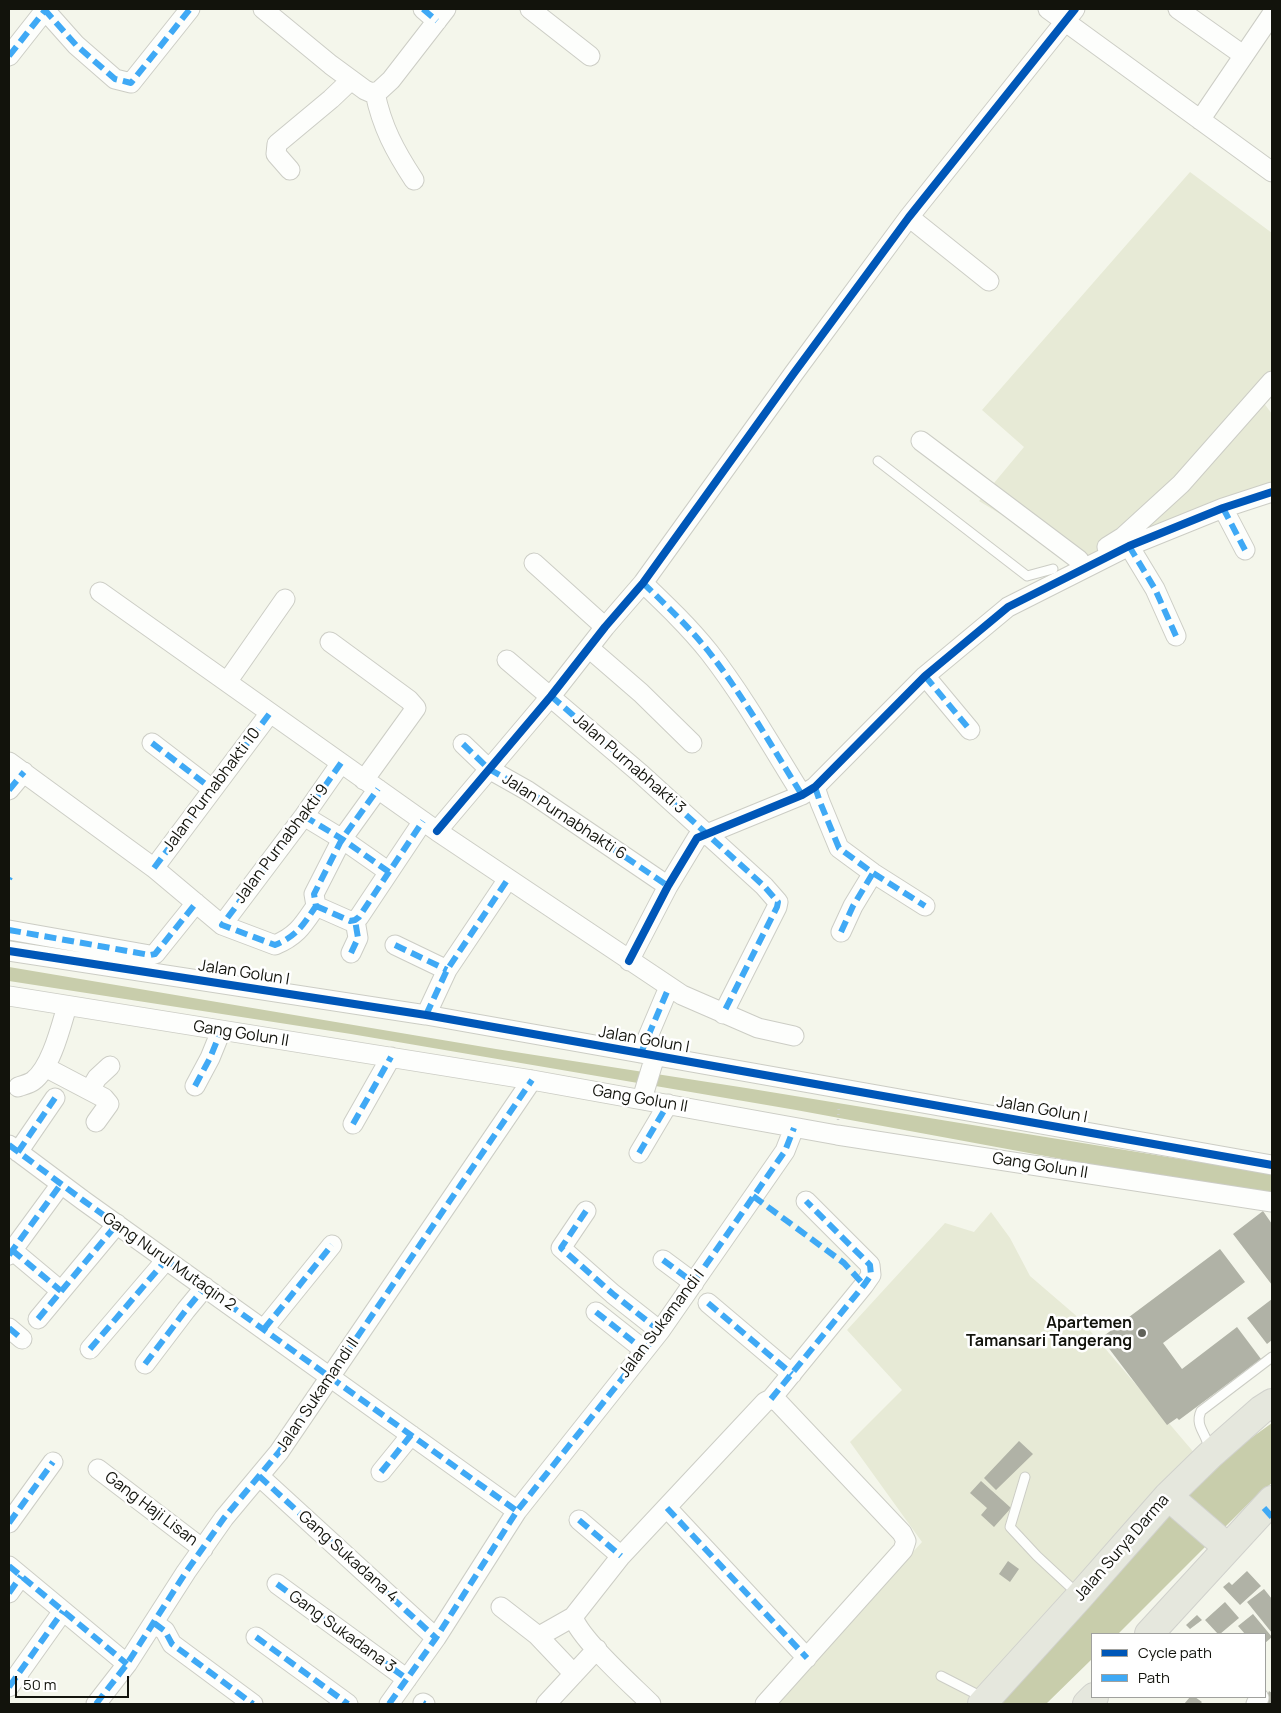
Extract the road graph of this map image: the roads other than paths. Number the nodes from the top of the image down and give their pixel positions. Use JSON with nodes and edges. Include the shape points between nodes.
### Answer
{"nodes":[{"id":1,"x":45,"y":9,"type":"edge"},
{"id":2,"x":190,"y":9,"type":"edge"},
{"id":3,"x":263,"y":9,"type":"edge"},
{"id":4,"x":423,"y":9,"type":"edge"},
{"id":5,"x":530,"y":9,"type":"edge"},
{"id":6,"x":1048,"y":9,"type":"edge"},
{"id":7,"x":1178,"y":9,"type":"edge"},
{"id":8,"x":1272,"y":14,"type":"edge"},
{"id":9,"x":442,"y":15,"type":"edge"},
{"id":10,"x":1071,"y":15,"type":"edge"},
{"id":11,"x":1243,"y":55,"type":"junction"},
{"id":12,"x":9,"y":56,"type":"edge"},
{"id":13,"x":590,"y":56,"type":"dead end"},
{"id":14,"x":351,"y":80,"type":"junction"},
{"id":15,"x":375,"y":93,"type":"junction"},
{"id":16,"x":1200,"y":120,"type":"junction"},
{"id":17,"x":290,"y":170,"type":"dead end"},
{"id":18,"x":1272,"y":172,"type":"edge"},
{"id":19,"x":414,"y":180,"type":"dead end"},
{"id":20,"x":909,"y":217,"type":"junction"},
{"id":21,"x":989,"y":282,"type":"dead end"},
{"id":22,"x":1272,"y":381,"type":"edge"},
{"id":23,"x":921,"y":441,"type":"dead end"},
{"id":24,"x":878,"y":461,"type":"dead end"},
{"id":25,"x":1272,"y":492,"type":"edge"},
{"id":26,"x":1223,"y":508,"type":"junction"},
{"id":27,"x":1129,"y":546,"type":"junction"},
{"id":28,"x":1245,"y":550,"type":"dead end"},
{"id":29,"x":1079,"y":560,"type":"junction"},
{"id":30,"x":534,"y":563,"type":"dead end"},
{"id":31,"x":1053,"y":569,"type":"joint"},
{"id":32,"x":643,"y":583,"type":"junction"},
{"id":33,"x":100,"y":592,"type":"dead end"},
{"id":34,"x":285,"y":599,"type":"dead end"},
{"id":35,"x":605,"y":627,"type":"junction"},
{"id":36,"x":1176,"y":636,"type":"dead end"},
{"id":37,"x":330,"y":642,"type":"dead end"},
{"id":38,"x":589,"y":648,"type":"junction"},
{"id":39,"x":507,"y":660,"type":"dead end"},
{"id":40,"x":925,"y":676,"type":"junction"},
{"id":41,"x":227,"y":682,"type":"junction"},
{"id":42,"x":551,"y":696,"type":"junction"},
{"id":43,"x":270,"y":712,"type":"junction"},
{"id":44,"x":970,"y":730,"type":"dead end"},
{"id":45,"x":152,"y":742,"type":"dead end"},
{"id":46,"x":692,"y":743,"type":"dead end"},
{"id":47,"x":463,"y":744,"type":"dead end"},
{"id":48,"x":342,"y":763,"type":"junction"},
{"id":49,"x":16,"y":767,"type":"edge"},
{"id":50,"x":489,"y":769,"type":"junction"},
{"id":51,"x":371,"y":784,"type":"junction"},
{"id":52,"x":212,"y":789,"type":"junction"},
{"id":53,"x":9,"y":790,"type":"edge"},
{"id":54,"x":809,"y":791,"type":"junction"},
{"id":55,"x":304,"y":816,"type":"junction"},
{"id":56,"x":430,"y":826,"type":"junction"},
{"id":57,"x":706,"y":834,"type":"junction"},
{"id":58,"x":342,"y":839,"type":"junction"},
{"id":59,"x":154,"y":868,"type":"junction"},
{"id":60,"x":389,"y":872,"type":"junction"},
{"id":61,"x":873,"y":873,"type":"junction"},
{"id":62,"x":508,"y":879,"type":"junction"},
{"id":63,"x":668,"y":886,"type":"junction"},
{"id":64,"x":196,"y":903,"type":"junction"},
{"id":65,"x":316,"y":906,"type":"junction"},
{"id":66,"x":925,"y":906,"type":"dead end"},
{"id":67,"x":355,"y":920,"type":"junction"},
{"id":68,"x":222,"y":925,"type":"junction"},
{"id":69,"x":9,"y":930,"type":"edge"},
{"id":70,"x":841,"y":932,"type":"dead end"},
{"id":71,"x":395,"y":945,"type":"dead end"},
{"id":72,"x":9,"y":951,"type":"edge"},
{"id":73,"x":351,"y":954,"type":"dead end"},
{"id":74,"x":629,"y":961,"type":"junction"},
{"id":75,"x":447,"y":970,"type":"junction"},
{"id":76,"x":669,"y":987,"type":"junction"},
{"id":77,"x":9,"y":996,"type":"edge"},
{"id":78,"x":67,"y":1006,"type":"junction"},
{"id":79,"x":724,"y":1014,"type":"junction"},
{"id":80,"x":426,"y":1015,"type":"junction"},
{"id":81,"x":221,"y":1031,"type":"junction"},
{"id":82,"x":794,"y":1036,"type":"dead end"},
{"id":83,"x":391,"y":1057,"type":"junction"},
{"id":84,"x":649,"y":1060,"type":"junction"},
{"id":85,"x":110,"y":1066,"type":"dead end"},
{"id":86,"x":44,"y":1067,"type":"junction"},
{"id":87,"x":532,"y":1080,"type":"junction"},
{"id":88,"x":195,"y":1086,"type":"dead end"},
{"id":89,"x":18,"y":1087,"type":"dead end"},
{"id":90,"x":90,"y":1090,"type":"junction"},
{"id":91,"x":643,"y":1096,"type":"junction"},
{"id":92,"x":55,"y":1098,"type":"dead end"},
{"id":93,"x":668,"y":1104,"type":"junction"},
{"id":94,"x":96,"y":1122,"type":"dead end"},
{"id":95,"x":353,"y":1124,"type":"dead end"},
{"id":96,"x":794,"y":1128,"type":"junction"},
{"id":97,"x":13,"y":1149,"type":"edge"},
{"id":98,"x":639,"y":1153,"type":"dead end"},
{"id":99,"x":1272,"y":1165,"type":"edge"},
{"id":100,"x":61,"y":1184,"type":"junction"},
{"id":101,"x":806,"y":1201,"type":"dead end"},
{"id":102,"x":1272,"y":1202,"type":"edge"},
{"id":103,"x":586,"y":1211,"type":"dead end"},
{"id":104,"x":117,"y":1224,"type":"junction"},
{"id":105,"x":332,"y":1245,"type":"dead end"},
{"id":106,"x":10,"y":1253,"type":"edge"},
{"id":107,"x":166,"y":1260,"type":"junction"},
{"id":108,"x":664,"y":1260,"type":"dead end"},
{"id":109,"x":694,"y":1283,"type":"junction"},
{"id":110,"x":205,"y":1287,"type":"junction"},
{"id":111,"x":61,"y":1291,"type":"junction"},
{"id":112,"x":708,"y":1303,"type":"dead end"},
{"id":113,"x":596,"y":1312,"type":"dead end"},
{"id":114,"x":38,"y":1319,"type":"dead end"},
{"id":115,"x":264,"y":1329,"type":"junction"},
{"id":116,"x":660,"y":1331,"type":"junction"},
{"id":117,"x":90,"y":1349,"type":"dead end"},
{"id":118,"x":644,"y":1350,"type":"junction"},
{"id":119,"x":1272,"y":1358,"type":"edge"},
{"id":120,"x":145,"y":1364,"type":"dead end"},
{"id":121,"x":792,"y":1374,"type":"junction"},
{"id":122,"x":330,"y":1377,"type":"junction"},
{"id":123,"x":771,"y":1399,"type":"junction"},
{"id":124,"x":1272,"y":1403,"type":"edge"},
{"id":125,"x":411,"y":1435,"type":"junction"},
{"id":126,"x":1210,"y":1455,"type":"junction"},
{"id":127,"x":53,"y":1462,"type":"dead end"},
{"id":128,"x":98,"y":1468,"type":"dead end"},
{"id":129,"x":381,"y":1472,"type":"dead end"},
{"id":130,"x":259,"y":1476,"type":"junction"},
{"id":131,"x":1025,"y":1477,"type":"dead end"},
{"id":132,"x":1172,"y":1499,"type":"junction"},
{"id":133,"x":667,"y":1508,"type":"junction"},
{"id":134,"x":517,"y":1511,"type":"junction"},
{"id":135,"x":1264,"y":1512,"type":"edge"},
{"id":136,"x":579,"y":1520,"type":"dead end"},
{"id":137,"x":9,"y":1523,"type":"edge"},
{"id":138,"x":1217,"y":1538,"type":"junction"},
{"id":139,"x":203,"y":1549,"type":"junction"},
{"id":140,"x":621,"y":1556,"type":"junction"},
{"id":141,"x":15,"y":1571,"type":"edge"},
{"id":142,"x":1203,"y":1576,"type":"junction"},
{"id":143,"x":277,"y":1584,"type":"dead end"},
{"id":144,"x":9,"y":1593,"type":"edge"},
{"id":145,"x":1080,"y":1596,"type":"junction"},
{"id":146,"x":502,"y":1606,"type":"dead end"},
{"id":147,"x":63,"y":1611,"type":"junction"},
{"id":148,"x":573,"y":1618,"type":"junction"},
{"id":149,"x":154,"y":1623,"type":"junction"},
{"id":150,"x":1158,"y":1631,"type":"edge"},
{"id":151,"x":537,"y":1635,"type":"junction"},
{"id":152,"x":256,"y":1637,"type":"dead end"},
{"id":153,"x":436,"y":1638,"type":"junction"},
{"id":154,"x":597,"y":1649,"type":"junction"},
{"id":155,"x":807,"y":1658,"type":"junction"},
{"id":156,"x":127,"y":1664,"type":"junction"},
{"id":157,"x":574,"y":1674,"type":"junction"},
{"id":158,"x":942,"y":1676,"type":"dead end"},
{"id":159,"x":407,"y":1679,"type":"junction"},
{"id":160,"x":9,"y":1686,"type":"edge"},
{"id":161,"x":984,"y":1702,"type":"edge"},
{"id":162,"x":96,"y":1704,"type":"edge"},
{"id":163,"x":253,"y":1704,"type":"edge"},
{"id":164,"x":348,"y":1704,"type":"edge"},
{"id":165,"x":389,"y":1704,"type":"edge"},
{"id":166,"x":546,"y":1704,"type":"edge"},
{"id":167,"x":651,"y":1704,"type":"edge"},
{"id":168,"x":765,"y":1704,"type":"edge"}],
"edges":[{"from":1,"to":2,"type":"street","via":[[76,45],[115,79],[131,83]]},
{"from":1,"to":12,"type":"street"},
{"from":3,"to":14,"type":"street"},
{"from":4,"to":9,"type":"street"},
{"from":5,"to":13,"type":"street"},
{"from":6,"to":10,"type":"street"},
{"from":7,"to":11,"type":"street"},
{"from":8,"to":11,"type":"street"},
{"from":9,"to":15,"type":"street","via":[[391,80]]},
{"from":10,"to":16,"type":"street"},
{"from":10,"to":20,"type":"street"},
{"from":11,"to":16,"type":"street"},
{"from":14,"to":15,"type":"street"},
{"from":14,"to":17,"type":"street","via":[[277,144],[276,154]]},
{"from":15,"to":19,"type":"street","via":[[388,137]]},
{"from":16,"to":18,"type":"street"},
{"from":20,"to":21,"type":"street"},
{"from":20,"to":32,"type":"street"},
{"from":22,"to":29,"type":"street","via":[[1181,484],[1123,537],[1096,554]]},
{"from":23,"to":29,"type":"street"},
{"from":24,"to":31,"type":"lane","via":[[1027,576]]},
{"from":25,"to":26,"type":"street"},
{"from":26,"to":27,"type":"street"},
{"from":26,"to":28,"type":"street"},
{"from":27,"to":36,"type":"street","via":[[1155,590]]},
{"from":27,"to":40,"type":"street","via":[[1008,607]]},
{"from":29,"to":31,"type":"street"},
{"from":30,"to":35,"type":"street"},
{"from":32,"to":35,"type":"street"},
{"from":32,"to":54,"type":"street","via":[[719,665]]},
{"from":33,"to":41,"type":"street"},
{"from":34,"to":41,"type":"street"},
{"from":35,"to":38,"type":"street"},
{"from":37,"to":51,"type":"street","via":[[416,708]]},
{"from":38,"to":42,"type":"street"},
{"from":38,"to":46,"type":"street"},
{"from":39,"to":42,"type":"street","name":"Jalan Purnabhakti 3"},
{"from":40,"to":44,"type":"street"},
{"from":40,"to":54,"type":"street"},
{"from":41,"to":43,"type":"street"},
{"from":42,"to":50,"type":"street"},
{"from":42,"to":57,"type":"street","name":"Jalan Purnabhakti 3"},
{"from":43,"to":48,"type":"street"},
{"from":43,"to":52,"type":"street","name":"Jalan Purnabhakti 10"},
{"from":45,"to":52,"type":"street"},
{"from":47,"to":50,"type":"street","name":"Jalan Purnabhakti 6"},
{"from":48,"to":51,"type":"street"},
{"from":48,"to":55,"type":"street","name":"Jalan Purnabhakti 9"},
{"from":49,"to":53,"type":"street"},
{"from":49,"to":59,"type":"street"},
{"from":50,"to":56,"type":"street"},
{"from":50,"to":63,"type":"street","name":"Jalan Purnabhakti 6","via":[[528,791]]},
{"from":51,"to":56,"type":"street"},
{"from":51,"to":58,"type":"street"},
{"from":52,"to":59,"type":"street","name":"Jalan Purnabhakti 10"},
{"from":54,"to":57,"type":"street"},
{"from":54,"to":61,"type":"street","via":[[820,802],[840,848]]},
{"from":55,"to":58,"type":"street"},
{"from":55,"to":68,"type":"street","name":"Jalan Purnabhakti 9"},
{"from":56,"to":60,"type":"street"},
{"from":56,"to":62,"type":"street"},
{"from":57,"to":63,"type":"street","via":[[698,838]]},
{"from":57,"to":79,"type":"street","name":"Jalan Purnabhakti 3","via":[[778,902]]},
{"from":58,"to":60,"type":"street"},
{"from":58,"to":65,"type":"street","via":[[314,894]]},
{"from":59,"to":64,"type":"street"},
{"from":60,"to":67,"type":"street"},
{"from":61,"to":66,"type":"street"},
{"from":61,"to":70,"type":"street"},
{"from":62,"to":74,"type":"street"},
{"from":62,"to":75,"type":"street"},
{"from":63,"to":74,"type":"street"},
{"from":64,"to":68,"type":"street"},
{"from":64,"to":69,"type":"street","via":[[155,954]]},
{"from":65,"to":67,"type":"street"},
{"from":65,"to":68,"type":"street","via":[[298,932],[275,945]]},
{"from":67,"to":73,"type":"street","via":[[358,938]]},
{"from":71,"to":75,"type":"street"},
{"from":72,"to":80,"type":"street","name":"Jalan Golun I"},
{"from":74,"to":76,"type":"street"},
{"from":75,"to":80,"type":"street"},
{"from":76,"to":79,"type":"street"},
{"from":76,"to":84,"type":"street"},
{"from":77,"to":78,"type":"street","name":"Gang Golun II"},
{"from":78,"to":81,"type":"street","name":"Gang Golun II"},
{"from":78,"to":86,"type":"street"},
{"from":79,"to":82,"type":"street","via":[[758,1028]]},
{"from":80,"to":84,"type":"street","name":"Jalan Golun I"},
{"from":81,"to":83,"type":"street","name":"Gang Golun II"},
{"from":81,"to":88,"type":"street"},
{"from":83,"to":87,"type":"street","name":"Gang Golun II"},
{"from":83,"to":95,"type":"street"},
{"from":84,"to":91,"type":"street"},
{"from":84,"to":99,"type":"street","name":"Jalan Golun I"},
{"from":85,"to":90,"type":"street"},
{"from":86,"to":89,"type":"street","via":[[33,1081]]},
{"from":86,"to":90,"type":"street"},
{"from":87,"to":91,"type":"street","name":"Gang Golun II"},
{"from":87,"to":122,"type":"street","name":"Jalan Sukamandi II"},
{"from":90,"to":94,"type":"street","via":[[109,1104]]},
{"from":91,"to":93,"type":"street","name":"Gang Golun II"},
{"from":92,"to":97,"type":"street"},
{"from":93,"to":96,"type":"street","name":"Gang Golun II"},
{"from":93,"to":98,"type":"street"},
{"from":96,"to":102,"type":"street","name":"Gang Golun II"},
{"from":96,"to":109,"type":"street","name":"Jalan Sukamandi I","via":[[784,1151]]},
{"from":97,"to":100,"type":"street","name":"Gang Nurul Mutaqin 2"},
{"from":100,"to":104,"type":"street","name":"Gang Nurul Mutaqin 2"},
{"from":100,"to":106,"type":"street"},
{"from":101,"to":121,"type":"street","via":[[870,1265],[871,1275]]},
{"from":103,"to":116,"type":"street","via":[[560,1248]]},
{"from":104,"to":107,"type":"street","name":"Gang Nurul Mutaqin 2"},
{"from":104,"to":111,"type":"street"},
{"from":105,"to":115,"type":"street"},
{"from":106,"to":111,"type":"street"},
{"from":107,"to":110,"type":"street","name":"Gang Nurul Mutaqin 2"},
{"from":107,"to":117,"type":"street"},
{"from":108,"to":109,"type":"street"},
{"from":109,"to":116,"type":"street","name":"Jalan Sukamandi I"},
{"from":110,"to":115,"type":"street","name":"Gang Nurul Mutaqin 2"},
{"from":110,"to":120,"type":"street"},
{"from":111,"to":114,"type":"street"},
{"from":112,"to":121,"type":"street"},
{"from":113,"to":118,"type":"street"},
{"from":115,"to":122,"type":"street","name":"Gang Nurul Mutaqin 2"},
{"from":116,"to":118,"type":"street","name":"Jalan Sukamandi I"},
{"from":118,"to":134,"type":"street","name":"Jalan Sukamandi I"},
{"from":119,"to":126,"type":"lane","via":[[1201,1411],[1199,1425]]},
{"from":121,"to":123,"type":"street"},
{"from":122,"to":125,"type":"street","name":"Gang Nurul Mutaqin 2"},
{"from":122,"to":130,"type":"street","name":"Jalan Sukamandi II"},
{"from":123,"to":133,"type":"street"},
{"from":123,"to":155,"type":"street","via":[[778,1402],[906,1540],[903,1550]]},
{"from":124,"to":126,"type":"main road","name":"Jalan Surya Darma"},
{"from":125,"to":129,"type":"street"},
{"from":125,"to":134,"type":"street","name":"Gang Nurul Mutaqin 2"},
{"from":126,"to":132,"type":"main road","name":"Jalan Surya Darma"},
{"from":127,"to":137,"type":"street"},
{"from":128,"to":139,"type":"street","name":"Gang Haji Lisan"},
{"from":130,"to":139,"type":"street","name":"Jalan Sukamandi II"},
{"from":130,"to":153,"type":"street","name":"Gang Sukadana 4"},
{"from":131,"to":145,"type":"lane","via":[[1010,1527]]},
{"from":132,"to":138,"type":"main road"},
{"from":132,"to":145,"type":"main road","name":"Jalan Surya Darma"},
{"from":133,"to":140,"type":"street"},
{"from":133,"to":155,"type":"street"},
{"from":134,"to":153,"type":"street","name":"Jalan Sukamandi I"},
{"from":135,"to":138,"type":"main road","via":[[1232,1535]]},
{"from":135,"to":142,"type":"main road"},
{"from":136,"to":140,"type":"street"},
{"from":138,"to":142,"type":"main road","via":[[1216,1550]]},
{"from":139,"to":149,"type":"street","name":"Jalan Sukamandi II"},
{"from":140,"to":148,"type":"street"},
{"from":141,"to":144,"type":"street"},
{"from":141,"to":147,"type":"street"},
{"from":142,"to":150,"type":"main road"},
{"from":143,"to":159,"type":"street","name":"Gang Sukadana 3"},
{"from":145,"to":161,"type":"main road","name":"Jalan Surya Darma"},
{"from":146,"to":151,"type":"street"},
{"from":147,"to":156,"type":"street"},
{"from":147,"to":160,"type":"street"},
{"from":148,"to":151,"type":"street"},
{"from":148,"to":154,"type":"street","via":[[575,1625]]},
{"from":149,"to":156,"type":"street","name":"Jalan Sukamandi II"},
{"from":149,"to":163,"type":"street","via":[[165,1631],[172,1644]]},
{"from":151,"to":157,"type":"street"},
{"from":152,"to":164,"type":"street"},
{"from":153,"to":159,"type":"street","name":"Jalan Sukamandi I"},
{"from":154,"to":157,"type":"street"},
{"from":154,"to":167,"type":"street"},
{"from":155,"to":168,"type":"street"},
{"from":156,"to":162,"type":"street","name":"Jalan Sukamandi II"},
{"from":157,"to":166,"type":"street"},
{"from":158,"to":161,"type":"lane"},
{"from":159,"to":165,"type":"street","name":"Jalan Sukamandi I"}]}
